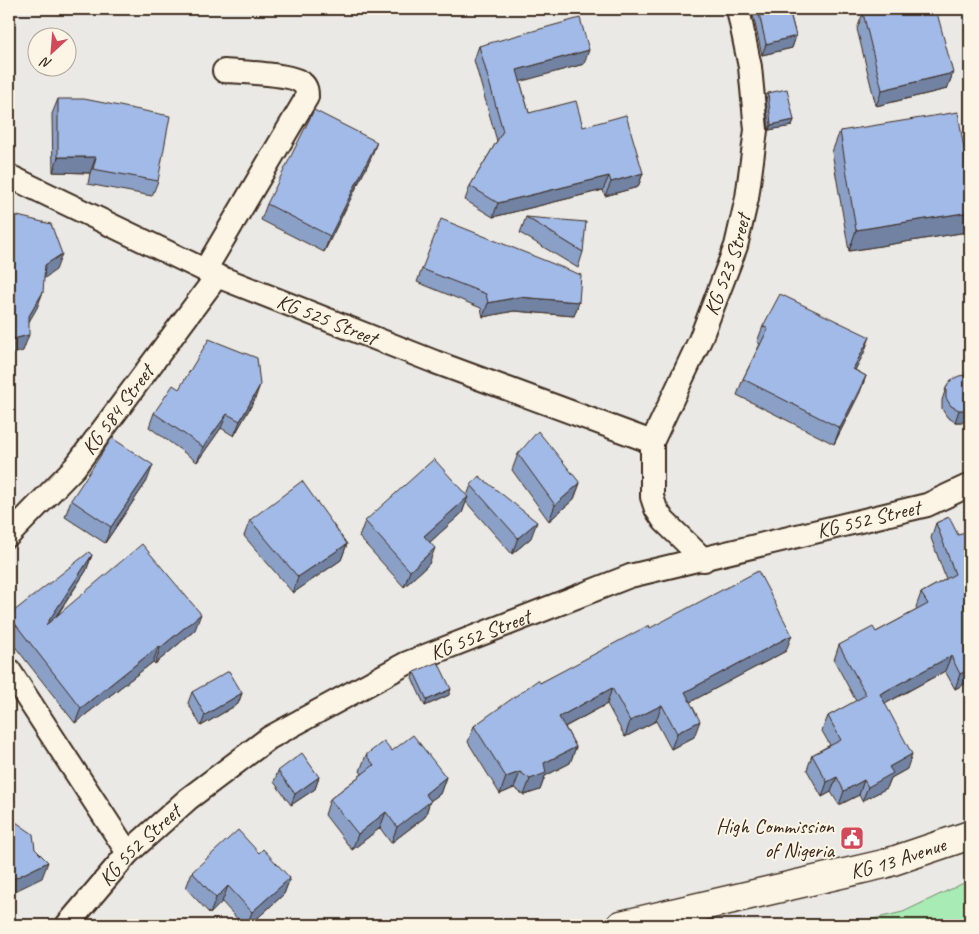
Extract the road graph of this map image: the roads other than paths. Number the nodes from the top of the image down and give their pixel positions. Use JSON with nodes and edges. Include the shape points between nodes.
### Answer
{"nodes":[{"id":1,"x":738,"y":9,"type":"edge"},
{"id":2,"x":224,"y":71,"type":"dead end"},
{"id":3,"x":9,"y":176,"type":"edge"},
{"id":4,"x":211,"y":273,"type":"junction"},
{"id":5,"x":652,"y":442,"type":"junction"},
{"id":6,"x":970,"y":485,"type":"edge"},
{"id":7,"x":9,"y":535,"type":"edge"},
{"id":8,"x":704,"y":560,"type":"junction"},
{"id":9,"x":9,"y":670,"type":"edge"},
{"id":10,"x":970,"y":835,"type":"edge"},
{"id":11,"x":128,"y":853,"type":"junction"},
{"id":12,"x":67,"y":925,"type":"edge"},
{"id":13,"x":621,"y":925,"type":"edge"}],
"edges":[{"from":1,"to":5,"type":"street","name":"KG 523 Street","via":[[750,67],[756,130],[747,198],[736,246],[703,331]]},
{"from":2,"to":4,"type":"street","name":"KG 584 Street","via":[[290,77],[302,82],[307,89],[307,97]]},
{"from":3,"to":4,"type":"street","name":"KG 525 Street"},
{"from":4,"to":5,"type":"street","name":"KG 525 Street","via":[[435,362]]},
{"from":4,"to":7,"type":"street","name":"KG 584 Street","via":[[75,467]]},
{"from":5,"to":8,"type":"street","name":"KG 523 Street","via":[[652,497],[656,510]]},
{"from":6,"to":8,"type":"street","name":"KG 552 Street","via":[[927,505]]},
{"from":8,"to":11,"type":"street","name":"KG 552 Street","via":[[630,576],[407,663],[269,738],[188,799]]},
{"from":9,"to":11,"type":"street"},
{"from":10,"to":13,"type":"street","name":"KG 13 Avenue","via":[[884,864]]},
{"from":11,"to":12,"type":"street","name":"KG 552 Street"}]}
